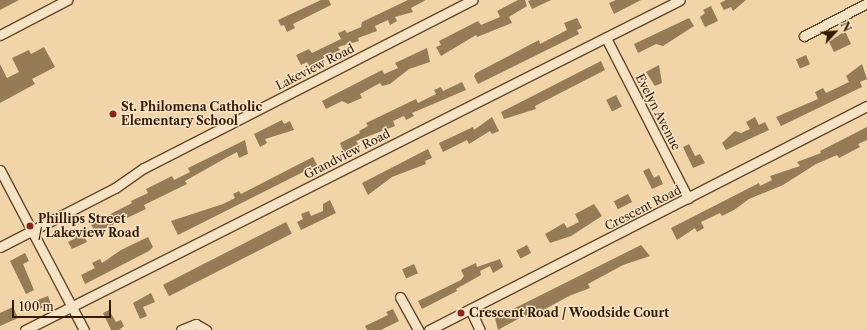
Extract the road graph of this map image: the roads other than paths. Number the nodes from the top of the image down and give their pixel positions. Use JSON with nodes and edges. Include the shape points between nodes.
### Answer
{"nodes":[{"id":1,"x":67,"y":0,"type":"edge"},
{"id":2,"x":472,"y":0,"type":"edge"},
{"id":3,"x":680,"y":0,"type":"edge"},
{"id":4,"x":867,"y":3,"type":"edge"},
{"id":5,"x":0,"y":35,"type":"edge"},
{"id":6,"x":804,"y":36,"type":"dead end"},
{"id":7,"x":606,"y":38,"type":"junction"},
{"id":8,"x":867,"y":106,"type":"edge"},
{"id":9,"x":0,"y":170,"type":"edge"},
{"id":10,"x":688,"y":198,"type":"junction"},
{"id":11,"x":32,"y":231,"type":"junction"},
{"id":12,"x":0,"y":246,"type":"edge"},
{"id":13,"x":400,"y":297,"type":"dead end"},
{"id":14,"x":72,"y":306,"type":"junction"},
{"id":15,"x":470,"y":309,"type":"junction"},
{"id":16,"x":25,"y":330,"type":"edge"},
{"id":17,"x":84,"y":330,"type":"edge"},
{"id":18,"x":181,"y":330,"type":"edge"},
{"id":19,"x":206,"y":330,"type":"edge"},
{"id":20,"x":418,"y":330,"type":"edge"},
{"id":21,"x":429,"y":330,"type":"edge"},
{"id":22,"x":480,"y":330,"type":"edge"}],
"edges":[{"from":1,"to":5,"type":"street"},
{"from":2,"to":11,"type":"street","name":"Lakeview Road","via":[[144,168],[115,188]]},
{"from":3,"to":7,"type":"street","name":"Grandview Road"},
{"from":4,"to":6,"type":"street"},
{"from":7,"to":10,"type":"street","name":"Evelyn Avenue"},
{"from":7,"to":14,"type":"street","name":"Grandview Road"},
{"from":8,"to":10,"type":"street","name":"Crescent Road"},
{"from":9,"to":11,"type":"street"},
{"from":10,"to":15,"type":"street","name":"Crescent Road"},
{"from":11,"to":12,"type":"street","name":"Lakeview Road"},
{"from":11,"to":14,"type":"street"},
{"from":13,"to":20,"type":"street"},
{"from":14,"to":16,"type":"street","name":"Grandview Road"},
{"from":14,"to":17,"type":"street"},
{"from":15,"to":21,"type":"street","name":"Crescent Road"},
{"from":15,"to":22,"type":"street"},
{"from":18,"to":19,"type":"street","via":[[196,324]]}]}
